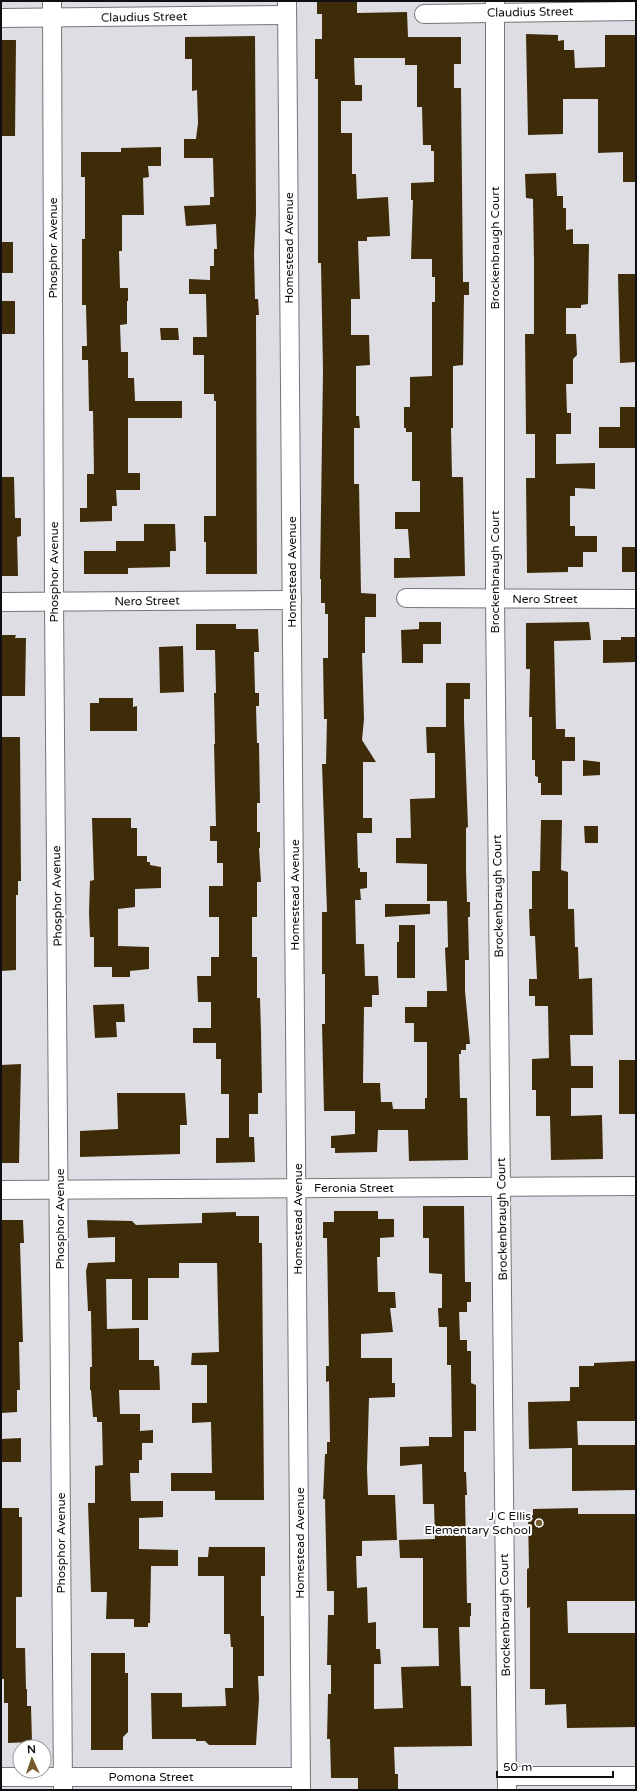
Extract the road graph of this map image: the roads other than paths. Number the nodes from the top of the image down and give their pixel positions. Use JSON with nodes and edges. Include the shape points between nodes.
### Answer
{"nodes":[{"id":1,"x":495,"y":7,"type":"edge"},
{"id":2,"x":287,"y":8,"type":"edge"},
{"id":3,"x":52,"y":9,"type":"edge"},
{"id":4,"x":636,"y":11,"type":"edge"},
{"id":5,"x":424,"y":14,"type":"dead end"},
{"id":6,"x":1,"y":18,"type":"edge"},
{"id":7,"x":406,"y":598,"type":"dead end"},
{"id":8,"x":495,"y":599,"type":"junction"},
{"id":9,"x":636,"y":599,"type":"edge"},
{"id":10,"x":292,"y":600,"type":"junction"},
{"id":11,"x":1,"y":602,"type":"edge"},
{"id":12,"x":54,"y":602,"type":"junction"},
{"id":13,"x":636,"y":1186,"type":"edge"},
{"id":14,"x":501,"y":1187,"type":"junction"},
{"id":15,"x":298,"y":1188,"type":"junction"},
{"id":16,"x":1,"y":1190,"type":"edge"},
{"id":17,"x":59,"y":1190,"type":"junction"},
{"id":18,"x":1,"y":1776,"type":"edge"},
{"id":19,"x":636,"y":1776,"type":"edge"},
{"id":20,"x":63,"y":1783,"type":"edge"},
{"id":21,"x":301,"y":1783,"type":"edge"},
{"id":22,"x":507,"y":1783,"type":"edge"}],
"edges":[{"from":1,"to":4,"type":"street","name":"Claudius Street"},
{"from":1,"to":5,"type":"street","name":"Claudius Street"},
{"from":1,"to":8,"type":"street","name":"Brockenbraugh Court"},
{"from":2,"to":3,"type":"street","name":"Claudius Street"},
{"from":2,"to":10,"type":"street","name":"Homestead Avenue"},
{"from":3,"to":6,"type":"street","name":"Claudius Street"},
{"from":3,"to":12,"type":"street","name":"Phosphor Avenue"},
{"from":7,"to":8,"type":"street","name":"Nero Street"},
{"from":8,"to":9,"type":"street","name":"Nero Street"},
{"from":8,"to":14,"type":"street","name":"Brockenbraugh Court"},
{"from":10,"to":12,"type":"street","name":"Nero Street"},
{"from":10,"to":15,"type":"street","name":"Homestead Avenue"},
{"from":11,"to":12,"type":"street","name":"Nero Street"},
{"from":12,"to":17,"type":"street","name":"Phosphor Avenue"},
{"from":13,"to":14,"type":"street","name":"Feronia Street"},
{"from":14,"to":15,"type":"street","name":"Feronia Street"},
{"from":14,"to":22,"type":"street","name":"Brockenbraugh Court"},
{"from":15,"to":17,"type":"street","name":"Feronia Street"},
{"from":15,"to":21,"type":"street","name":"Homestead Avenue"},
{"from":16,"to":17,"type":"street","name":"Feronia Street"},
{"from":17,"to":20,"type":"street","name":"Phosphor Avenue"},
{"from":18,"to":20,"type":"street","name":"Pomona Street"},
{"from":19,"to":22,"type":"street"},
{"from":20,"to":21,"type":"street","name":"Pomona Street"}]}
